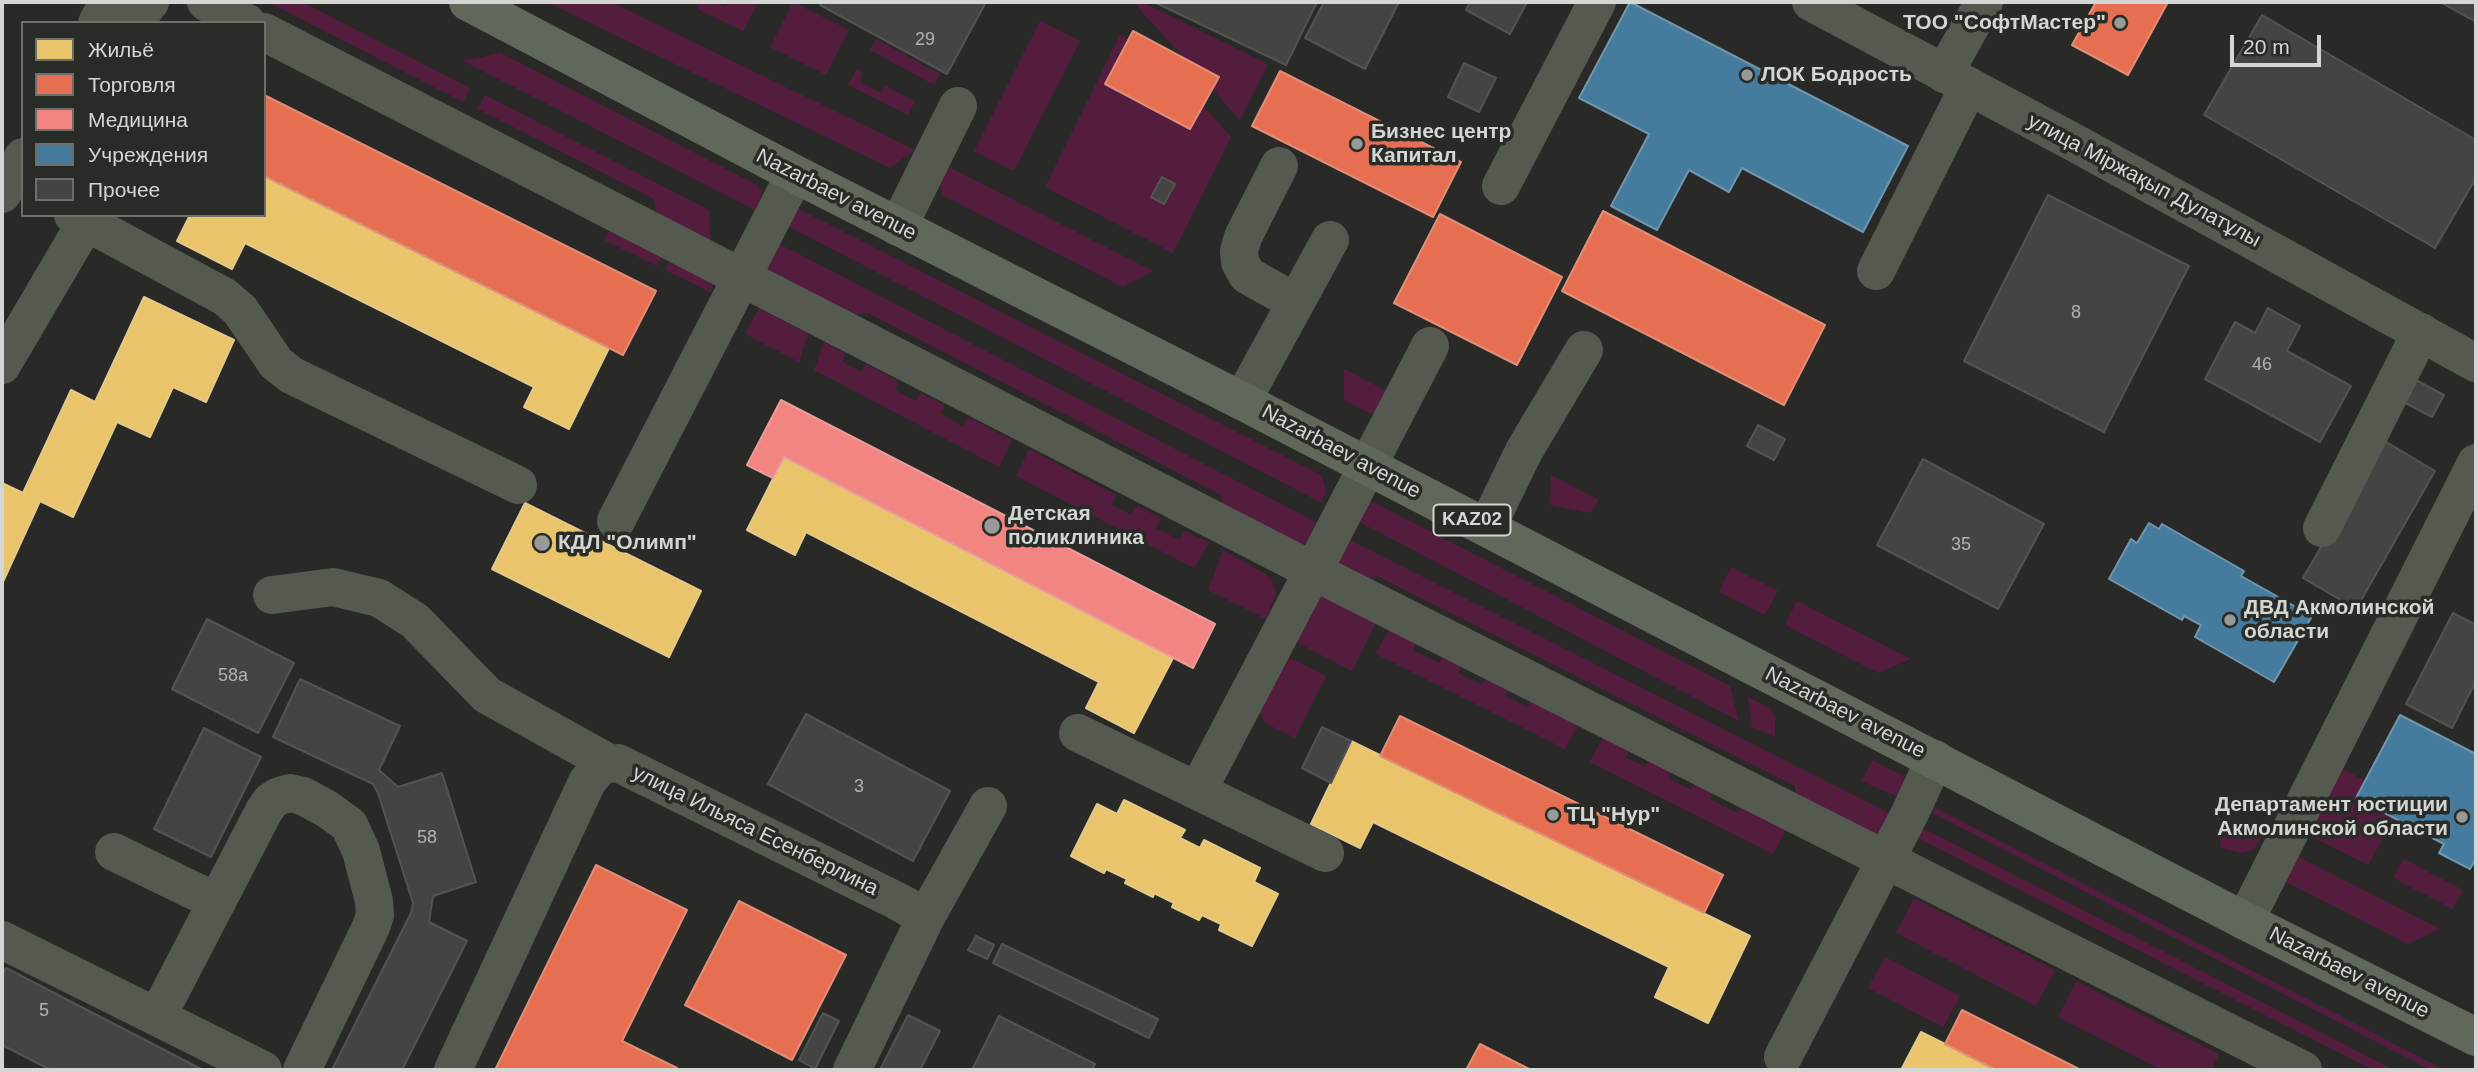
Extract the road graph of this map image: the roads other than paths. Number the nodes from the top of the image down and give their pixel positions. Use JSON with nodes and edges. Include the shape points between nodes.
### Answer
{"nodes":[{"id":1,"x":78,"y":2,"type":"edge"},
{"id":2,"x":108,"y":2,"type":"edge"},
{"id":3,"x":150,"y":2,"type":"edge"},
{"id":4,"x":206,"y":2,"type":"edge"},
{"id":5,"x":468,"y":2,"type":"edge"},
{"id":6,"x":1597,"y":2,"type":"edge"},
{"id":7,"x":1811,"y":2,"type":"edge"},
{"id":8,"x":1981,"y":3,"type":"edge"},
{"id":9,"x":71,"y":21,"type":"edge"},
{"id":10,"x":98,"y":21,"type":"edge"},
{"id":11,"x":135,"y":21,"type":"edge"},
{"id":12,"x":243,"y":21,"type":"edge"},
{"id":13,"x":266,"y":33,"type":"edge"},
{"id":14,"x":1957,"y":80,"type":"junction"},
{"id":15,"x":958,"y":106,"type":"dead end"},
{"id":16,"x":1279,"y":166,"type":"dead end"},
{"id":17,"x":795,"y":174,"type":"junction"},
{"id":18,"x":1501,"y":186,"type":"dead end"},
{"id":19,"x":80,"y":218,"type":"edge"},
{"id":20,"x":898,"y":227,"type":"junction"},
{"id":21,"x":1330,"y":240,"type":"dead end"},
{"id":22,"x":1876,"y":271,"type":"dead end"},
{"id":23,"x":741,"y":276,"type":"junction"},
{"id":24,"x":1295,"y":302,"type":"junction"},
{"id":25,"x":2421,"y":332,"type":"junction"},
{"id":26,"x":1430,"y":346,"type":"dead end"},
{"id":27,"x":1584,"y":350,"type":"dead end"},
{"id":28,"x":2476,"y":363,"type":"edge"},
{"id":29,"x":2,"y":365,"type":"edge"},
{"id":30,"x":1242,"y":401,"type":"junction"},
{"id":31,"x":2476,"y":463,"type":"edge"},
{"id":32,"x":1366,"y":466,"type":"junction"},
{"id":33,"x":518,"y":485,"type":"dead end"},
{"id":34,"x":616,"y":521,"type":"dead end"},
{"id":35,"x":1487,"y":527,"type":"junction"},
{"id":36,"x":2322,"y":528,"type":"dead end"},
{"id":37,"x":1313,"y":571,"type":"junction"},
{"id":38,"x":272,"y":595,"type":"dead end"},
{"id":39,"x":1078,"y":733,"type":"dead end"},
{"id":40,"x":1935,"y":759,"type":"junction"},
{"id":41,"x":598,"y":772,"type":"junction"},
{"id":42,"x":1198,"y":790,"type":"junction"},
{"id":43,"x":988,"y":806,"type":"dead end"},
{"id":44,"x":114,"y":852,"type":"dead end"},
{"id":45,"x":1325,"y":853,"type":"dead end"},
{"id":46,"x":1886,"y":861,"type":"junction"},
{"id":47,"x":217,"y":902,"type":"junction"},
{"id":48,"x":926,"y":917,"type":"junction"},
{"id":49,"x":2245,"y":921,"type":"junction"},
{"id":50,"x":2,"y":940,"type":"edge"},
{"id":51,"x":157,"y":1017,"type":"junction"},
{"id":52,"x":2476,"y":1037,"type":"edge"},
{"id":53,"x":1783,"y":1057,"type":"dead end"},
{"id":54,"x":263,"y":1070,"type":"edge"},
{"id":55,"x":302,"y":1070,"type":"edge"},
{"id":56,"x":453,"y":1070,"type":"edge"},
{"id":57,"x":852,"y":1070,"type":"edge"},
{"id":58,"x":2303,"y":1070,"type":"edge"}],
"edges":[{"from":1,"to":9,"type":"street"},
{"from":2,"to":10,"type":"street"},
{"from":3,"to":11,"type":"street"},
{"from":4,"to":12,"type":"street"},
{"from":5,"to":17,"type":"highway","name":"Nazarbaev avenue","number":"KАZ02"},
{"from":6,"to":18,"type":"street"},
{"from":7,"to":14,"type":"street","name":"улица Міржақып Дулатұлы"},
{"from":8,"to":14,"type":"street"},
{"from":13,"to":23,"type":"street"},
{"from":14,"to":22,"type":"street"},
{"from":14,"to":25,"type":"street","name":"улица Міржақып Дулатұлы"},
{"from":15,"to":20,"type":"street"},
{"from":16,"to":24,"type":"street","via":[[1243,237],[1240,262],[1247,275]]},
{"from":17,"to":20,"type":"highway","name":"Nazarbaev avenue","number":"KАZ02"},
{"from":17,"to":23,"type":"street"},
{"from":19,"to":29,"type":"street"},
{"from":19,"to":33,"type":"street","via":[[225,297],[253,326],[276,363],[291,375]]},
{"from":20,"to":30,"type":"highway","name":"Nazarbaev avenue","number":"KАZ02"},
{"from":21,"to":24,"type":"street"},
{"from":23,"to":34,"type":"street"},
{"from":23,"to":37,"type":"street"},
{"from":24,"to":30,"type":"street"},
{"from":25,"to":28,"type":"street","name":"улица Міржақып Дулатұлы"},
{"from":25,"to":36,"type":"street"},
{"from":26,"to":32,"type":"street"},
{"from":27,"to":35,"type":"street","via":[[1524,451]]},
{"from":30,"to":32,"type":"highway","name":"Nazarbaev avenue","number":"KАZ02"},
{"from":31,"to":49,"type":"street"},
{"from":32,"to":35,"type":"highway","name":"Nazarbaev avenue","number":"KАZ02"},
{"from":32,"to":37,"type":"street"},
{"from":35,"to":40,"type":"highway","name":"Nazarbaev avenue","number":"KАZ02"},
{"from":37,"to":42,"type":"street"},
{"from":37,"to":46,"type":"street"},
{"from":38,"to":41,"type":"street","name":"улица Ильяса Есенберлина","via":[[333,587],[379,598],[415,621],[487,695]]},
{"from":39,"to":42,"type":"street"},
{"from":40,"to":46,"type":"street"},
{"from":40,"to":49,"type":"highway","name":"Nazarbaev avenue","number":"KАZ02"},
{"from":41,"to":48,"type":"street","name":"улица Ильяса Есенберлина","via":[[618,763]]},
{"from":41,"to":56,"type":"street"},
{"from":42,"to":45,"type":"street"},
{"from":43,"to":48,"type":"street"},
{"from":44,"to":47,"type":"street"},
{"from":46,"to":53,"type":"street"},
{"from":46,"to":58,"type":"street"},
{"from":47,"to":51,"type":"street"},
{"from":47,"to":55,"type":"street","via":[[264,811],[279,796],[303,796],[327,808],[357,837],[375,915]]},
{"from":48,"to":57,"type":"street"},
{"from":49,"to":52,"type":"highway","name":"Nazarbaev avenue","number":"KАZ02"},
{"from":50,"to":51,"type":"street"},
{"from":51,"to":54,"type":"street"}]}
